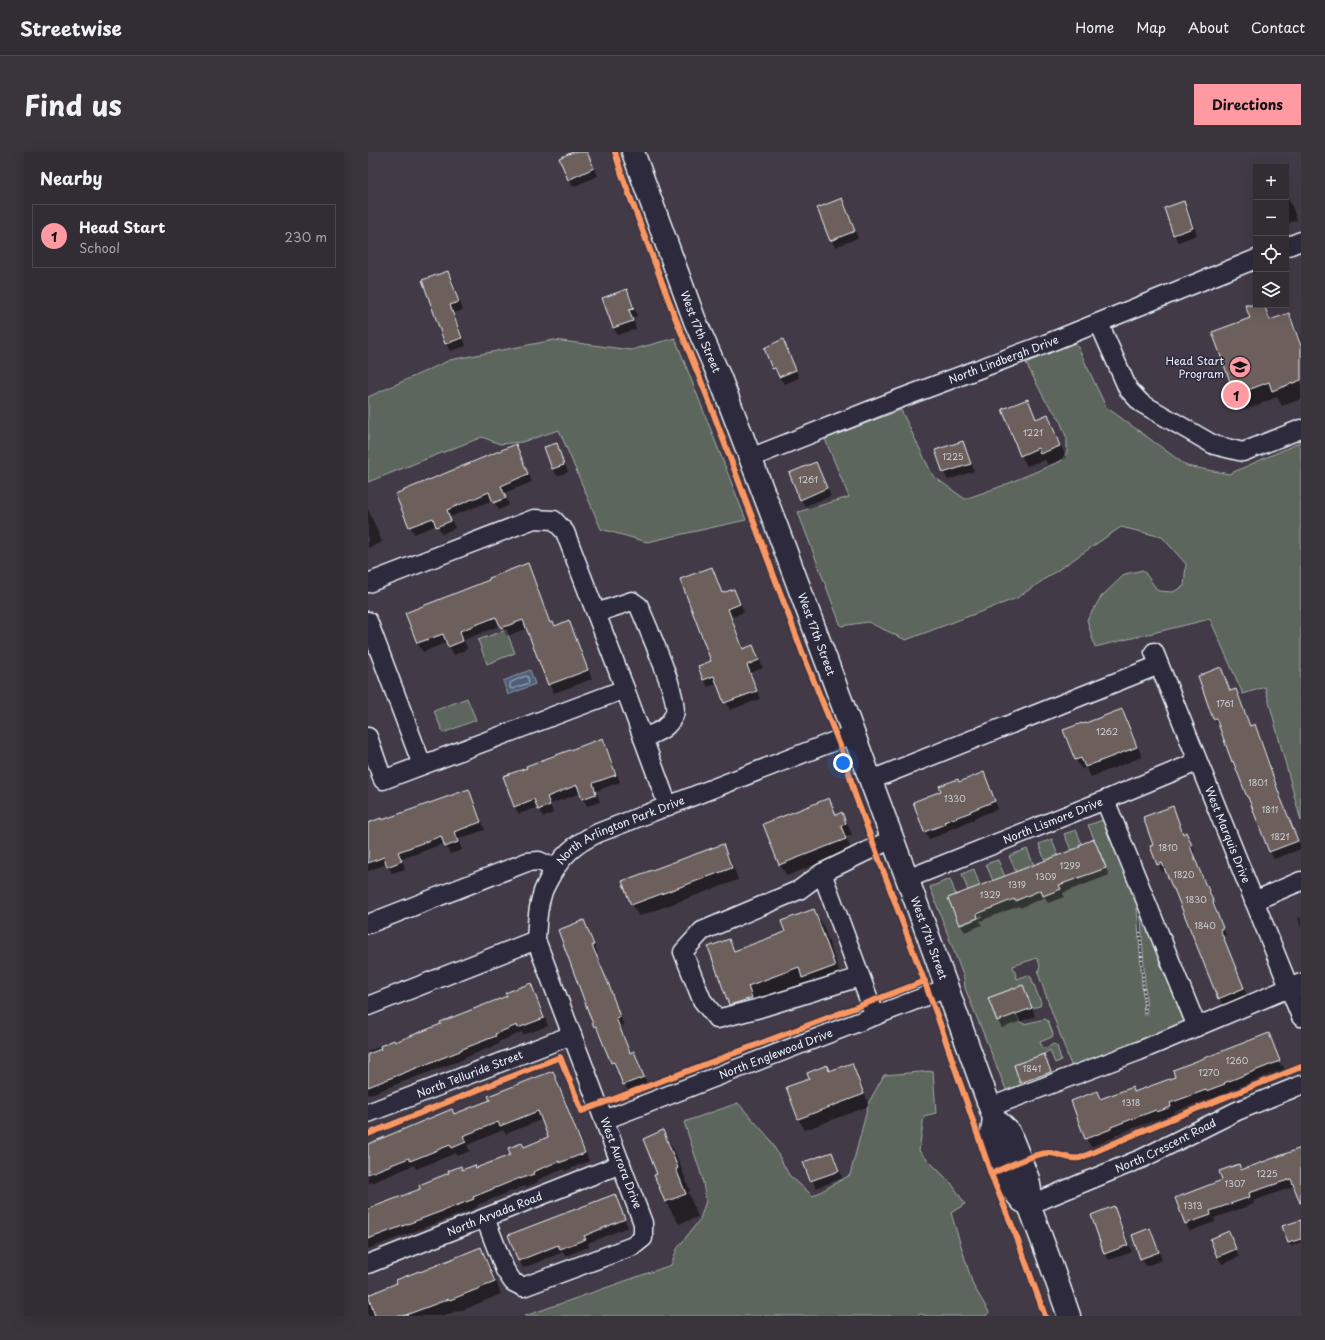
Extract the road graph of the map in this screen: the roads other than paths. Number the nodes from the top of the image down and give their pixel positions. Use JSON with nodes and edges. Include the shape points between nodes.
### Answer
{"nodes":[{"id":1,"x":633,"y":152,"type":"edge"},
{"id":2,"x":1301,"y":241,"type":"edge"},
{"id":3,"x":1289,"y":246,"type":"edge"},
{"id":4,"x":1253,"y":260,"type":"edge"},
{"id":5,"x":1099,"y":323,"type":"junction"},
{"id":6,"x":1301,"y":429,"type":"edge"},
{"id":7,"x":750,"y":458,"type":"junction"},
{"id":8,"x":368,"y":583,"type":"edge"},
{"id":9,"x":596,"y":613,"type":"junction"},
{"id":10,"x":368,"y":621,"type":"edge"},
{"id":11,"x":625,"y":689,"type":"junction"},
{"id":12,"x":853,"y":734,"type":"junction"},
{"id":13,"x":368,"y":737,"type":"edge"},
{"id":14,"x":643,"y":738,"type":"junction"},
{"id":15,"x":1197,"y":762,"type":"junction"},
{"id":16,"x":422,"y":765,"type":"junction"},
{"id":17,"x":870,"y":780,"type":"junction"},
{"id":18,"x":1105,"y":800,"type":"junction"},
{"id":19,"x":668,"y":806,"type":"junction"},
{"id":20,"x":892,"y":839,"type":"junction"},
{"id":21,"x":555,"y":868,"type":"junction"},
{"id":22,"x":822,"y":873,"type":"junction"},
{"id":23,"x":908,"y":879,"type":"junction"},
{"id":24,"x":1301,"y":881,"type":"edge"},
{"id":25,"x":1254,"y":901,"type":"junction"},
{"id":26,"x":368,"y":924,"type":"edge"},
{"id":27,"x":536,"y":940,"type":"junction"},
{"id":28,"x":860,"y":977,"type":"junction"},
{"id":29,"x":1295,"y":986,"type":"edge"},
{"id":30,"x":947,"y":988,"type":"junction"},
{"id":31,"x":368,"y":1006,"type":"edge"},
{"id":32,"x":875,"y":1016,"type":"junction"},
{"id":33,"x":1301,"y":1018,"type":"edge"},
{"id":34,"x":1197,"y":1027,"type":"junction"},
{"id":35,"x":572,"y":1035,"type":"junction"},
{"id":36,"x":1301,"y":1085,"type":"edge"},
{"id":37,"x":992,"y":1112,"type":"junction"},
{"id":38,"x":368,"y":1113,"type":"edge"},
{"id":39,"x":604,"y":1120,"type":"junction"},
{"id":40,"x":621,"y":1164,"type":"junction"},
{"id":41,"x":1029,"y":1205,"type":"junction"},
{"id":42,"x":485,"y":1218,"type":"junction"},
{"id":43,"x":368,"y":1264,"type":"edge"},
{"id":44,"x":1069,"y":1316,"type":"edge"}],
"edges":[{"from":1,"to":7,"type":"main road","name":"West 17th Street","via":[[695,321]]},
{"from":2,"to":3,"type":"street"},
{"from":4,"to":5,"type":"street","name":"North Lindbergh Drive"},
{"from":5,"to":6,"type":"street","via":[[1128,389],[1141,403],[1214,445],[1243,452]]},
{"from":5,"to":7,"type":"street","name":"North Lindbergh Drive"},
{"from":7,"to":12,"type":"main road","name":"West 17th Street"},
{"from":8,"to":9,"type":"street","via":[[534,519],[554,520],[566,532]]},
{"from":9,"to":11,"type":"street"},
{"from":9,"to":14,"type":"street","via":[[632,601],[638,606],[672,690],[675,714],[667,727]]},
{"from":10,"to":16,"type":"street"},
{"from":11,"to":14,"type":"street"},
{"from":11,"to":16,"type":"street"},
{"from":12,"to":17,"type":"main road","name":"West 17th Street"},
{"from":12,"to":19,"type":"street","name":"North Arlington Park Drive"},
{"from":13,"to":16,"type":"street","via":[[383,780]]},
{"from":14,"to":19,"type":"street"},
{"from":15,"to":17,"type":"street","name":"West Marquis Drive","via":[[1156,659]]},
{"from":15,"to":18,"type":"street","name":"North Lismore Drive"},
{"from":15,"to":25,"type":"street","name":"West Marquis Drive"},
{"from":17,"to":20,"type":"main road","name":"West 17th Street"},
{"from":18,"to":23,"type":"street","name":"North Lismore Drive"},
{"from":18,"to":34,"type":"street"},
{"from":19,"to":21,"type":"street","name":"North Arlington Park Drive","via":[[585,839],[574,846]]},
{"from":20,"to":22,"type":"street"},
{"from":20,"to":23,"type":"main road","name":"West 17th Street"},
{"from":21,"to":26,"type":"street","name":"North Arlington Park Drive","via":[[539,861],[527,862]]},
{"from":21,"to":27,"type":"street","name":"West Aurora Drive","via":[[542,894]]},
{"from":22,"to":28,"type":"street"},
{"from":22,"to":28,"type":"street","via":[[799,890],[702,931],[683,952],[702,1000],[717,1019]]},
{"from":23,"to":30,"type":"main road","name":"West 17th Street"},
{"from":24,"to":25,"type":"street"},
{"from":25,"to":29,"type":"street","name":"West Marquis Drive"},
{"from":27,"to":31,"type":"street"},
{"from":27,"to":35,"type":"street","name":"West Aurora Drive"},
{"from":28,"to":32,"type":"street"},
{"from":29,"to":33,"type":"street","name":"West Marquis Drive"},
{"from":29,"to":34,"type":"street"},
{"from":30,"to":32,"type":"street","name":"North Englewood Drive"},
{"from":30,"to":37,"type":"main road","name":"West 17th Street"},
{"from":32,"to":39,"type":"street","name":"North Englewood Drive"},
{"from":34,"to":37,"type":"street"},
{"from":35,"to":38,"type":"street","name":"North Telluride Street"},
{"from":35,"to":39,"type":"street","name":"West Aurora Drive"},
{"from":36,"to":41,"type":"street","name":"North Crescent Road","via":[[1237,1111],[1143,1158]]},
{"from":37,"to":41,"type":"main road","name":"West 17th Street","via":[[1009,1132],[1017,1149],[1029,1183]]},
{"from":39,"to":40,"type":"street","name":"West Aurora Drive"},
{"from":40,"to":42,"type":"street","name":"North Arvada Road"},
{"from":40,"to":42,"type":"street","name":"West Aurora Drive","via":[[643,1223],[643,1238],[632,1247],[524,1287],[513,1282],[505,1270]]},
{"from":41,"to":44,"type":"main road","name":"West 17th Street"},
{"from":42,"to":43,"type":"street","name":"North Arvada Road"}]}
